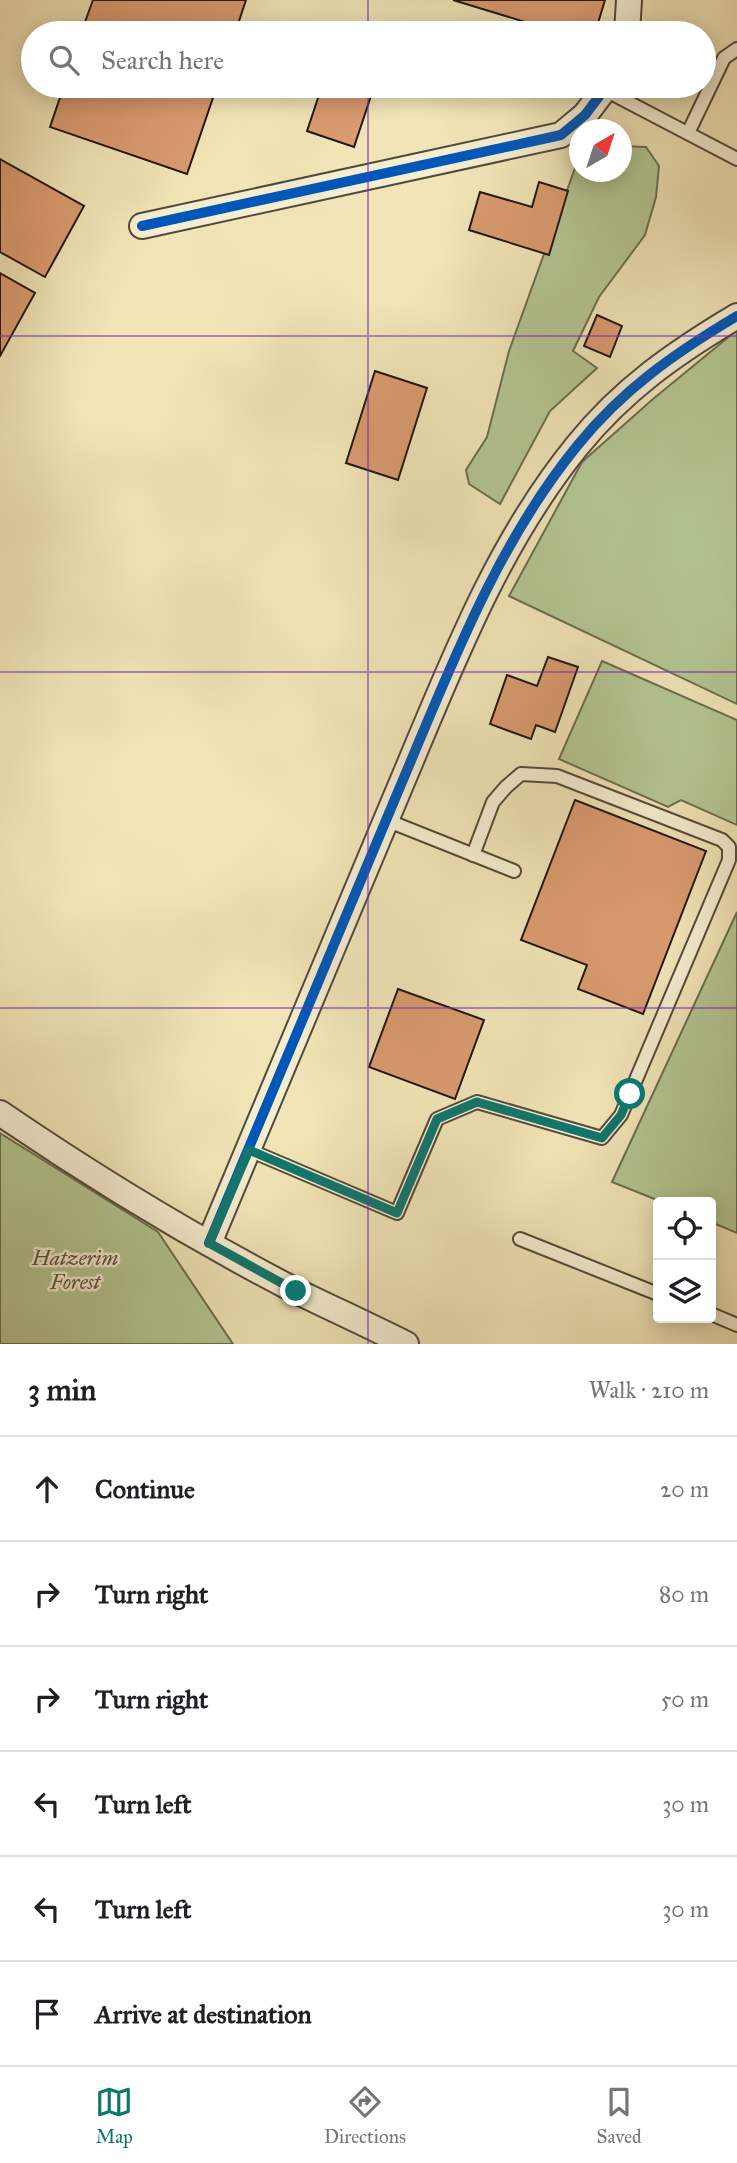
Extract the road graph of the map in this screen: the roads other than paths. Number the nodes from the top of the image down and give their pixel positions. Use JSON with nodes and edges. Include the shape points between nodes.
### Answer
{"nodes":[{"id":1,"x":629,"y":0,"type":"edge"},
{"id":2,"x":629,"y":21,"type":"edge"},
{"id":3,"x":737,"y":49,"type":"edge"},
{"id":4,"x":716,"y":75,"type":"edge"},
{"id":5,"x":598,"y":98,"type":"edge"},
{"id":6,"x":624,"y":98,"type":"edge"},
{"id":7,"x":705,"y":98,"type":"edge"},
{"id":8,"x":688,"y":133,"type":"junction"},
{"id":9,"x":737,"y":159,"type":"edge"},
{"id":10,"x":142,"y":226,"type":"dead end"},
{"id":11,"x":737,"y":316,"type":"edge"},
{"id":12,"x":386,"y":820,"type":"junction"},
{"id":13,"x":473,"y":855,"type":"junction"},
{"id":14,"x":514,"y":871,"type":"dead end"},
{"id":15,"x":0,"y":1113,"type":"edge"},
{"id":16,"x":249,"y":1150,"type":"junction"},
{"id":17,"x":520,"y":1239,"type":"dead end"},
{"id":18,"x":209,"y":1243,"type":"junction"},
{"id":19,"x":653,"y":1292,"type":"edge"},
{"id":20,"x":716,"y":1316,"type":"edge"},
{"id":21,"x":737,"y":1325,"type":"edge"},
{"id":22,"x":406,"y":1344,"type":"edge"}],
"edges":[{"from":1,"to":2,"type":"street"},
{"from":3,"to":4,"type":"lane","via":[[724,58]]},
{"from":5,"to":10,"type":"street","via":[[561,135]]},
{"from":6,"to":8,"type":"lane"},
{"from":7,"to":8,"type":"lane"},
{"from":8,"to":9,"type":"lane"},
{"from":11,"to":12,"type":"street","via":[[643,377],[577,445],[546,486],[486,591]]},
{"from":12,"to":13,"type":"lane"},
{"from":12,"to":16,"type":"street"},
{"from":13,"to":14,"type":"lane"},
{"from":13,"to":16,"type":"lane","via":[[493,802],[521,774],[557,776],[722,840],[729,847],[729,860],[621,1115],[602,1138],[477,1102],[437,1119],[397,1213]]},
{"from":15,"to":18,"type":"street","via":[[84,1170]]},
{"from":16,"to":18,"type":"street"},
{"from":17,"to":19,"type":"lane"},
{"from":18,"to":22,"type":"street"},
{"from":20,"to":21,"type":"lane"}]}
